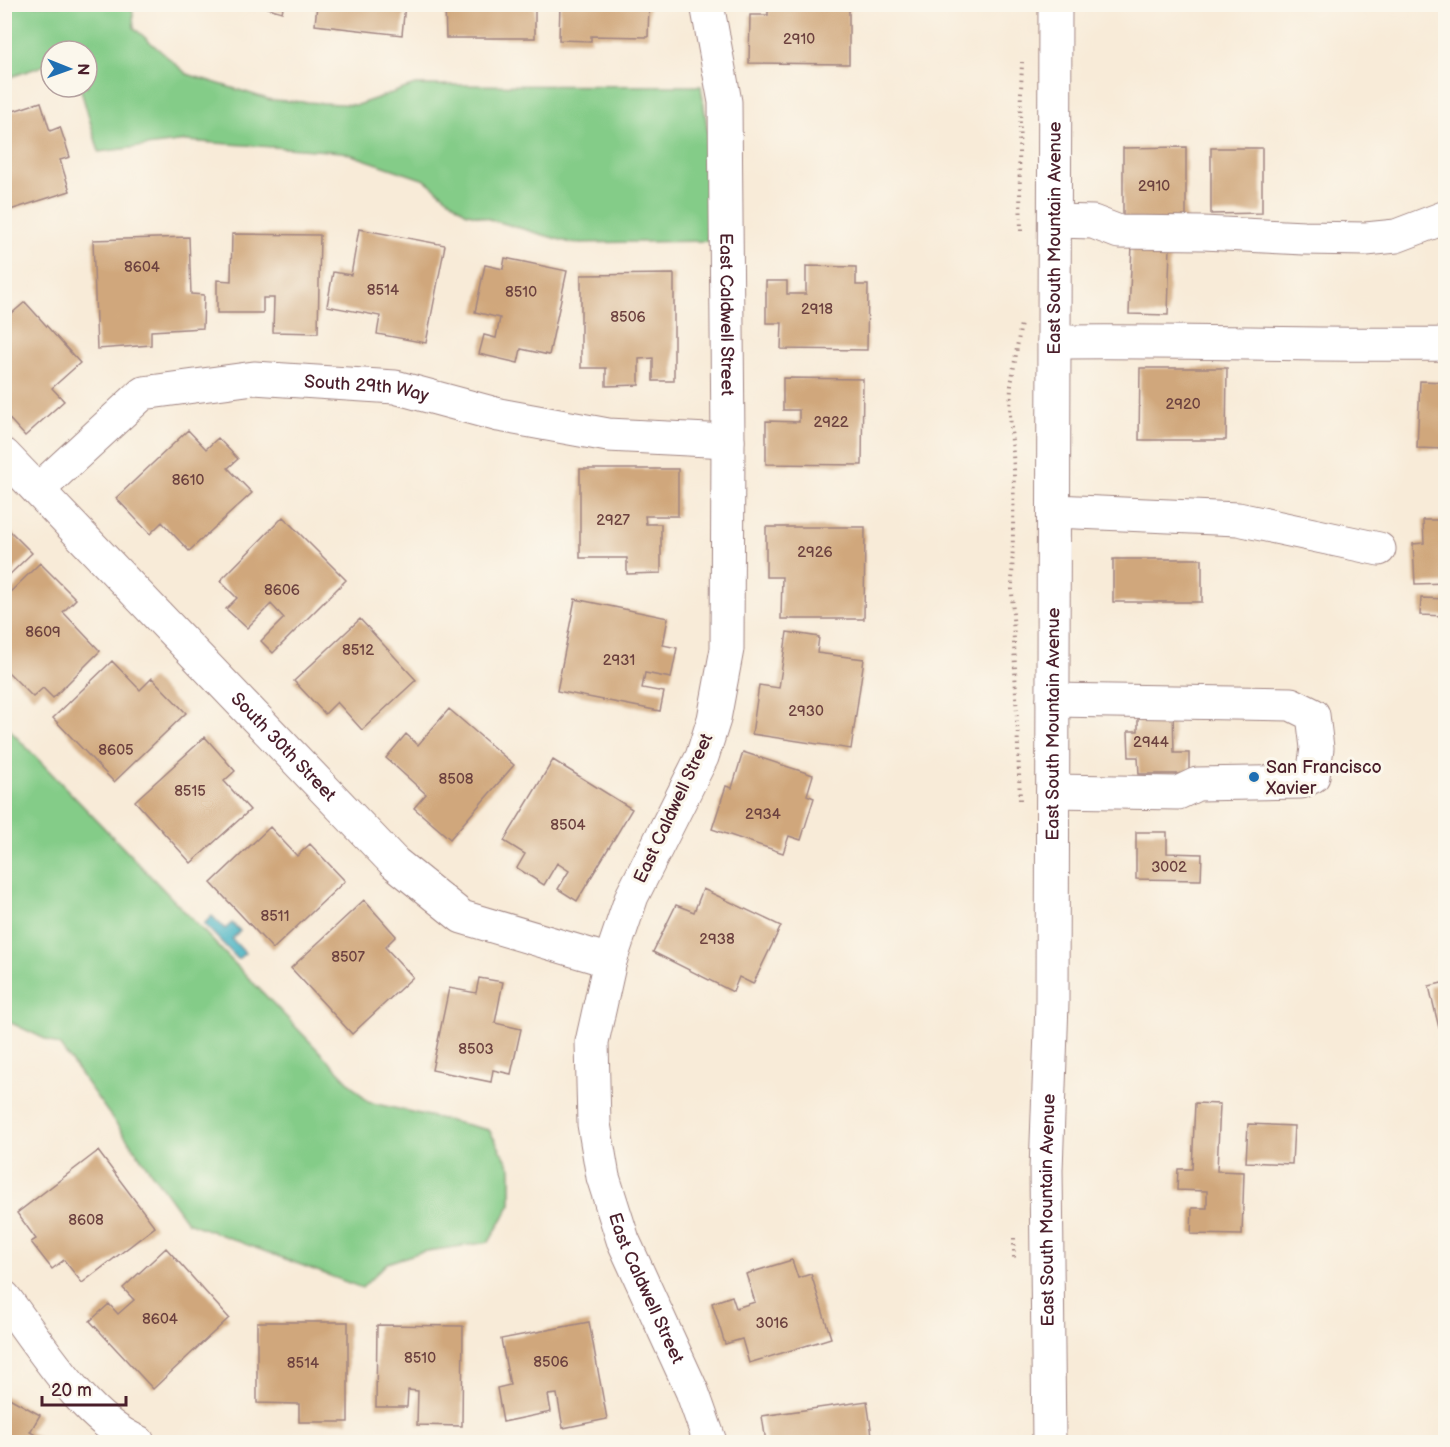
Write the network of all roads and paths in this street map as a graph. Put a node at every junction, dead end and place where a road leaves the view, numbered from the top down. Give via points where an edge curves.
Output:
1 (707, 4) edge
2 (1055, 4) edge
3 (1022, 60) dead end
4 (1446, 217) edge
5 (1054, 221) junction
6 (1022, 241) dead end
7 (1022, 322) dead end
8 (1054, 342) junction
9 (1446, 344) edge
10 (728, 441) junction
11 (4, 455) edge
12 (38, 490) junction
13 (1054, 511) junction
14 (1379, 549) dead end
15 (1053, 700) junction
16 (1053, 791) junction
17 (1020, 806) dead end
18 (610, 961) junction
19 (1014, 1231) dead end
20 (1015, 1262) dead end
21 (4, 1297) edge
22 (138, 1443) edge
23 (710, 1443) edge
24 (1049, 1443) edge

1 - 10 street, East Caldwell Street via 725,102
2 - 5 street, East South Mountain Avenue
3 - 6 path
4 - 5 street via 1396,236 1366,238 1119,232 1093,222
5 - 8 street, East South Mountain Avenue
7 - 17 path via 1010,414
8 - 9 street
8 - 13 street, East South Mountain Avenue
10 - 12 street, South 29th Way via 608,435 499,415 395,387 254,378 142,393
10 - 18 street, East Caldwell Street via 727,649 714,719 702,757 632,896
11 - 12 street, South 30th Street
12 - 18 street, South 30th Street via 395,863 462,916
13 - 14 street via 1238,519
13 - 15 street, East South Mountain Avenue
15 - 16 street, East South Mountain Avenue
15 - 16 street via 1291,704 1312,715 1317,748 1313,776 1301,782 1197,784 1178,793
16 - 24 street, East South Mountain Avenue via 1046,1170
18 - 23 street, East Caldwell Street via 592,1042 594,1124 603,1177 623,1240 692,1391
19 - 20 path
21 - 22 street via 80,1397 124,1436

